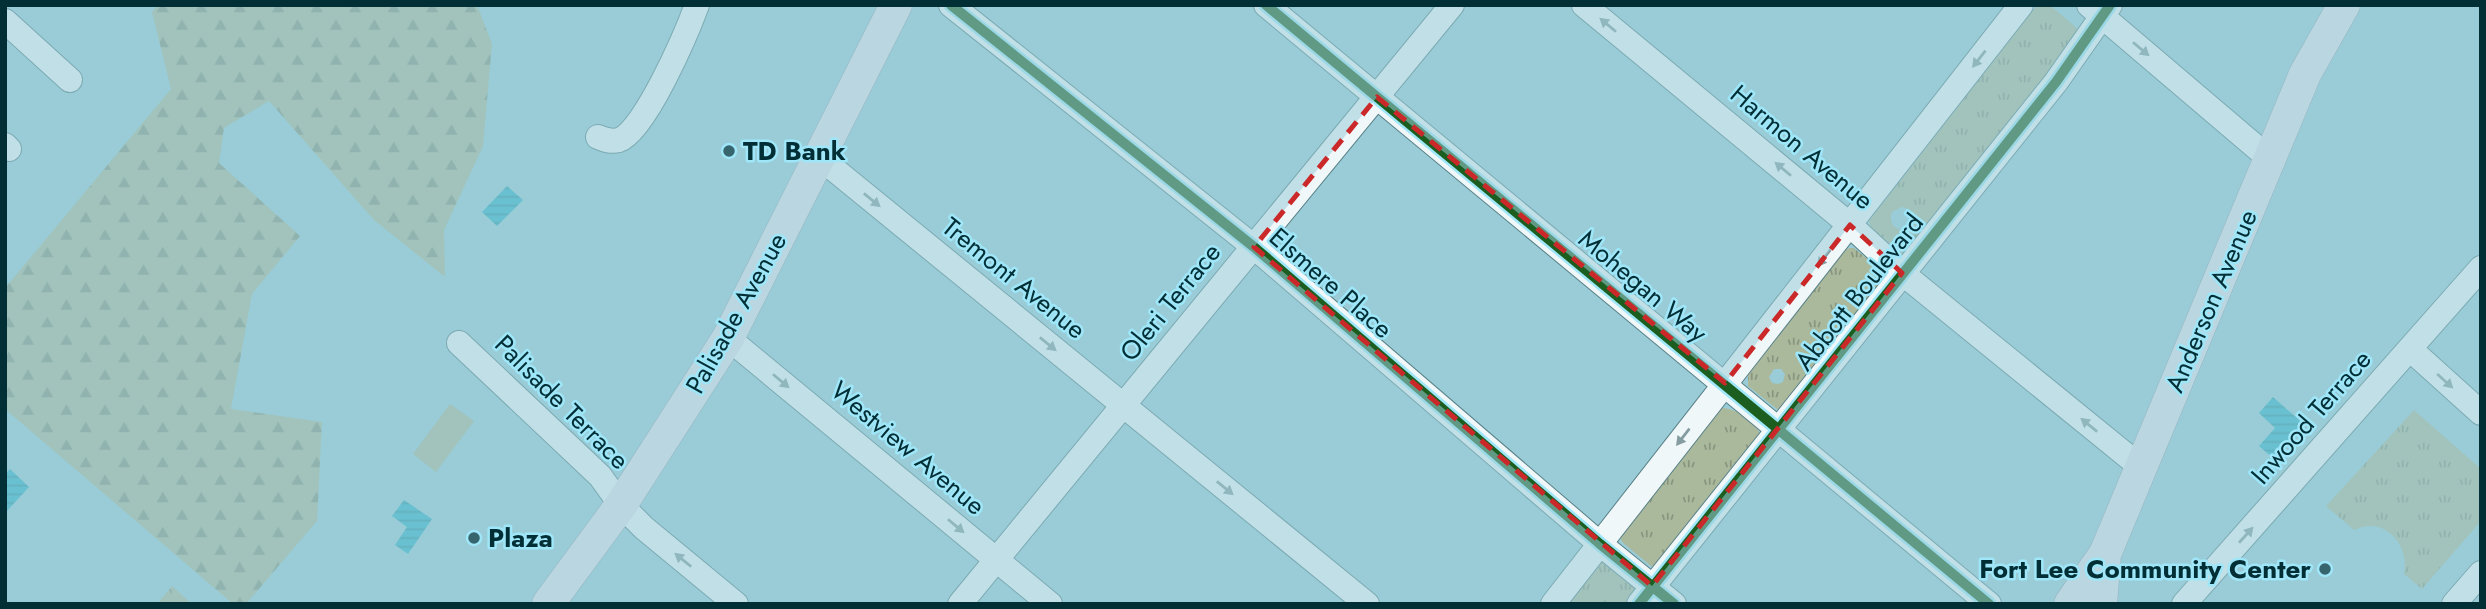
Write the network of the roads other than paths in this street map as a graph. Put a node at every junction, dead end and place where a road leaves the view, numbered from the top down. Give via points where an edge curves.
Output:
1 (697, 5) edge
2 (896, 5) edge
3 (951, 5) edge
4 (1266, 5) edge
5 (1452, 5) edge
6 (1584, 5) edge
7 (2021, 5) edge
8 (2344, 5) edge
9 (2101, 9) edge
10 (5, 21) edge
11 (70, 80) dead end
12 (1377, 97) junction
13 (598, 137) dead end
14 (819, 157) junction
15 (2270, 159) junction
16 (1850, 225) junction
17 (1254, 247) junction
18 (2481, 268) edge
19 (1902, 273) junction
20 (728, 338) junction
21 (459, 344) dead end
22 (2410, 349) junction
23 (1724, 383) junction
24 (1124, 405) junction
25 (2481, 413) edge
26 (1779, 429) junction
27 (2142, 468) junction
28 (621, 505) junction
29 (1600, 544) junction
30 (2105, 554) junction
31 (997, 560) junction
32 (2481, 573) edge
33 (1646, 595) edge
34 (548, 604) edge
35 (736, 604) edge
36 (960, 604) edge
37 (1050, 604) edge
38 (1367, 604) edge
39 (1553, 604) edge
40 (1674, 604) edge
41 (1989, 604) edge
42 (2070, 604) edge
43 (2101, 604) edge
44 (2184, 604) edge
45 (2454, 604) edge

1 - 13 street via 667,73 638,121 619,140
2 - 14 main road, Palisade Avenue
3 - 17 street, Elsmere Place
4 - 12 street, Mohegan Way
5 - 12 street, Oleri Terrace
16 -> 6 street, Harmon Avenue
7 -> 16 street, Abbott Boulevard
8 - 15 main road, Anderson Avenue via 2305,74
9 -> 15 street
9 - 19 street, Abbott Boulevard via 2056,82
10 - 11 street
12 - 17 street, Oleri Terrace
12 - 23 street, Mohegan Way
14 - 20 main road, Palisade Avenue
14 -> 24 street, Tremont Avenue
15 - 27 main road, Anderson Avenue
16 - 19 street, Harmon Avenue
16 -> 23 street, Abbott Boulevard
17 - 24 street, Oleri Terrace
17 - 29 street, Elsmere Place
18 - 22 street, Inwood Terrace
19 - 26 street, Abbott Boulevard
27 -> 19 street, Harmon Avenue
20 - 28 main road, Palisade Avenue
20 -> 31 street, Westview Avenue
21 - 28 street, Palisade Terrace via 600,476
22 -> 25 street
44 -> 22 street, Inwood Terrace
23 - 26 street, Mohegan Way
23 -> 29 street, Abbott Boulevard
24 - 31 street, Oleri Terrace
24 -> 38 street, Tremont Avenue
26 - 33 street, Abbott Boulevard
26 - 41 street, Mohegan Way
27 - 30 main road, Anderson Avenue
28 - 34 main road, Palisade Avenue
35 -> 28 street, Palisade Terrace
29 - 33 street, Elsmere Place
29 - 39 street, Abbott Boulevard
30 - 42 main road
30 - 43 main road, Anderson Avenue
31 - 36 street, Oleri Terrace
31 - 37 street, Westview Avenue
32 - 45 street
33 - 40 street, Elsmere Place

